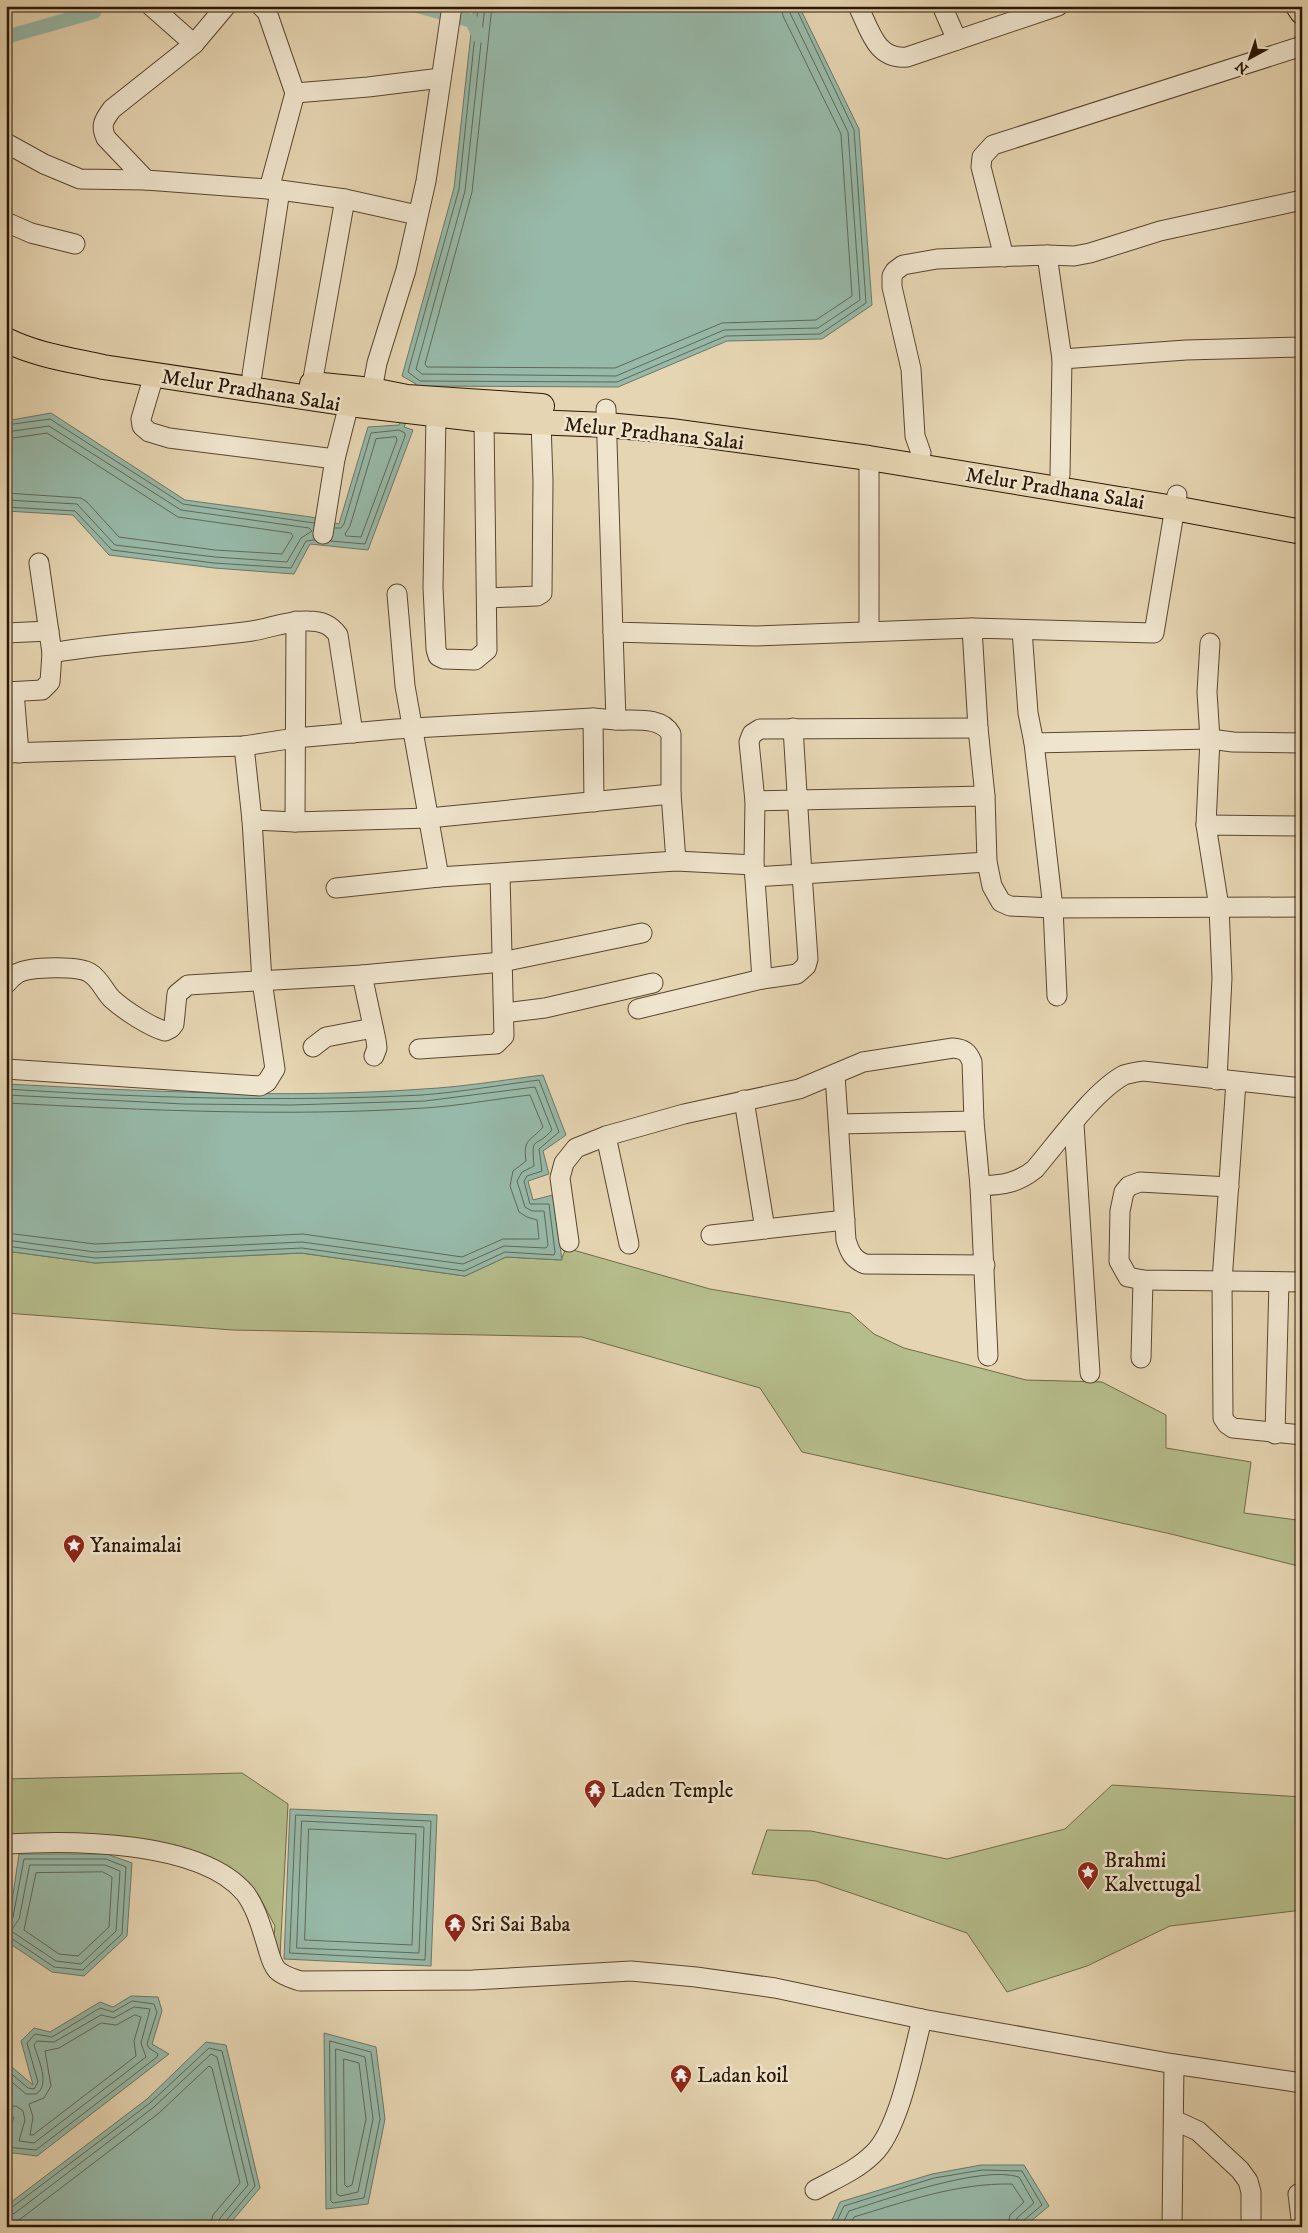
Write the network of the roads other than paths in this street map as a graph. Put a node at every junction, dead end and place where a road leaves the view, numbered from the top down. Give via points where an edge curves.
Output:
1 (150, 6) edge
2 (226, 6) edge
3 (261, 6) edge
4 (452, 6) edge
5 (858, 6) edge
6 (942, 6) edge
7 (1058, 6) edge
8 (1298, 6) edge
9 (1302, 12) edge
10 (958, 40) junction
11 (194, 44) junction
12 (1302, 46) edge
13 (441, 78) junction
14 (295, 92) junction
15 (6, 143) edge
16 (146, 180) junction
17 (274, 190) junction
18 (345, 199) junction
19 (1302, 200) edge
20 (417, 216) junction
21 (6, 222) edge
22 (75, 244) dead end
23 (1047, 255) junction
24 (1004, 256) junction
25 (6, 326) edge
26 (6, 340) edge
27 (1302, 347) edge
28 (1062, 359) junction
29 (154, 375) junction
30 (252, 375) junction
31 (312, 384) junction
32 (372, 390) junction
33 (349, 404) junction
34 (410, 404) junction
35 (436, 414) junction
36 (607, 417) junction
37 (484, 420) junction
38 (542, 422) junction
39 (921, 453) junction
40 (869, 458) junction
41 (335, 459) junction
42 (1060, 475) junction
43 (1176, 501) junction
44 (1302, 516) edge
45 (1302, 532) edge
46 (323, 534) dead end
47 (39, 563) dead end
48 (397, 594) dead end
49 (487, 598) junction
50 (296, 621) junction
51 (972, 628) junction
52 (1022, 630) junction
53 (49, 632) junction
54 (613, 632) junction
55 (869, 632) junction
56 (6, 633) edge
57 (1210, 643) dead end
58 (52, 653) junction
59 (10, 692) edge
60 (593, 718) junction
61 (616, 720) junction
62 (413, 728) junction
63 (793, 728) junction
64 (978, 728) junction
65 (353, 733) junction
66 (295, 738) junction
67 (1210, 739) junction
68 (1034, 743) junction
69 (1302, 743) edge
70 (244, 746) junction
71 (13, 753) edge
72 (671, 794) junction
73 (985, 796) junction
74 (797, 799) junction
75 (755, 801) junction
76 (594, 802) junction
77 (429, 818) junction
78 (252, 820) junction
79 (295, 822) junction
80 (1206, 825) junction
81 (1302, 826) edge
82 (676, 861) junction
83 (987, 862) junction
84 (754, 871) junction
85 (500, 874) junction
86 (802, 874) junction
87 (439, 877) junction
88 (336, 888) dead end
89 (1218, 907) junction
90 (1302, 907) edge
91 (1053, 908) junction
92 (642, 933) dead end
93 (502, 962) junction
94 (362, 975) junction
95 (762, 979) junction
96 (262, 981) junction
97 (653, 983) dead end
98 (6, 984) edge
99 (1057, 996) dead end
100 (638, 1009) dead end
101 (504, 1014) junction
102 (373, 1028) junction
103 (313, 1047) dead end
104 (419, 1049) dead end
105 (374, 1056) dead end
106 (6, 1069) edge
107 (835, 1075) junction
108 (1217, 1080) junction
109 (1236, 1082) junction
110 (1302, 1088) edge
111 (744, 1100) junction
112 (974, 1121) junction
113 (840, 1124) junction
114 (1074, 1124) junction
115 (606, 1136) junction
116 (980, 1186) junction
117 (1228, 1187) junction
118 (845, 1220) junction
119 (764, 1229) junction
120 (711, 1235) dead end
121 (569, 1242) dead end
122 (628, 1244) dead end
123 (985, 1266) junction
124 (1143, 1280) junction
125 (1222, 1281) junction
126 (1279, 1282) junction
127 (1302, 1282) edge
128 (988, 1356) dead end
129 (1142, 1358) dead end
130 (1090, 1373) dead end
131 (1275, 1434) junction
132 (1302, 1435) edge
133 (6, 1844) edge
134 (922, 2019) junction
135 (1174, 2064) junction
136 (1302, 2082) edge
137 (1174, 2120) junction
138 (815, 2190) dead end
139 (1298, 2194) dead end
140 (1172, 2227) edge
141 (1251, 2227) edge
142 (1302, 2227) edge

1 - 11 street
2 - 11 street
3 - 14 street via 267,12
4 - 13 street
5 - 10 street via 880,48 896,58
6 - 10 street
7 - 10 street
8 - 9 main road
11 - 16 street via 112,109 102,122 106,138
12 - 24 street via 993,145 982,157 981,167
13 - 14 street via 311,93
13 - 20 street via 426,181
14 - 17 street
15 - 16 street via 80,179
16 - 17 street
17 - 18 street
17 - 30 street
18 - 20 street
18 - 31 street
19 - 23 street via 1160,231 1090,253
20 - 32 street via 406,270 377,363
21 - 22 street via 31,233
23 - 24 street
23 - 28 street
24 - 39 street via 937,259 904,265 892,276 911,370 915,436
25 - 30 main road, Melur Pradhana Salai via 71,345
26 - 29 main road, Melur Pradhana Salai via 65,359
27 - 28 street via 1186,350
28 - 42 street
29 - 33 main road, Melur Pradhana Salai
29 - 41 street via 140,419 149,432 194,442
30 - 31 main road, Melur Pradhana Salai
31 - 32 main road, Melur Pradhana Salai
32 - 34 main road, Melur Pradhana Salai
33 - 34 main road, Melur Pradhana Salai
33 - 41 street
34 - 35 main road, Melur Pradhana Salai
34 - 36 main road, Melur Pradhana Salai
35 - 37 main road, Melur Pradhana Salai
35 - 49 street via 433,588 438,656 475,660 487,650
36 - 38 main road, Melur Pradhana Salai
36 - 39 main road, Melur Pradhana Salai via 750,426
36 - 40 main road, Melur Pradhana Salai via 671,431
36 - 54 street
37 - 38 main road, Melur Pradhana Salai
37 - 49 street
38 - 49 street via 542,593 537,596
39 - 42 main road, Melur Pradhana Salai
40 - 43 main road, Melur Pradhana Salai
40 - 55 street
41 - 46 street
42 - 43 main road, Melur Pradhana Salai
43 - 44 main road, Melur Pradhana Salai
43 - 45 main road, Melur Pradhana Salai
43 - 52 street via 1154,633
47 - 53 street
48 - 62 street via 405,686
50 - 58 street via 254,631 93,646
50 - 65 street via 328,624 338,635
50 - 66 street
51 - 52 street
51 - 55 street
51 - 64 street
52 - 68 street via 1028,713
53 - 56 street
53 - 58 street
54 - 55 street via 756,636
54 - 61 street
57 - 67 street
58 - 59 street via 47,687
59 - 71 street
60 - 61 street
60 - 62 street
60 - 76 street
61 - 72 street via 652,722 667,727 671,734
62 - 65 street
62 - 77 street
63 - 64 street
63 - 74 street
63 - 75 street via 760,729 752,734
64 - 73 street
65 - 66 street
66 - 70 street
66 - 79 street
67 - 68 street
67 - 69 street
67 - 80 street
68 - 91 street
70 - 71 street
70 - 78 street
72 - 76 street
72 - 82 street
73 - 74 street
73 - 83 street
74 - 75 street
74 - 86 street
75 - 84 street
76 - 77 street
77 - 79 street
77 - 87 street
78 - 79 street
78 - 96 street
80 - 81 street
80 - 89 street
82 - 84 street
82 - 85 street
83 - 86 street
83 - 91 street via 992,886 1001,902 1010,906
84 - 86 street
84 - 95 street
85 - 87 street
85 - 93 street
86 - 95 street via 806,966 797,974
87 - 88 street
89 - 90 street
89 - 91 street
89 - 108 street via 1222,978
91 - 99 street
92 - 93 street
93 - 94 street
93 - 101 street
94 - 96 street
94 - 102 street
95 - 100 street
96 - 98 street via 188,985 177,994 174,1024 165,1031 121,1006 88,971 33,969 19,973
96 - 106 street via 275,1069 267,1082 260,1086
97 - 101 street
101 - 104 street via 504,1036 496,1044
102 - 103 street via 326,1037
102 - 105 street via 377,1048
107 - 111 street via 800,1089
107 - 112 street via 862,1062 880,1058 962,1049 972,1062
107 - 113 street
108 - 109 street
108 - 114 street via 1143,1071 1126,1074 1096,1097
109 - 110 street
109 - 117 street
111 - 115 street
111 - 119 street
112 - 113 street
112 - 116 street
113 - 118 street
114 - 116 street via 1035,1169 1023,1178 1003,1185
114 - 130 street
115 - 121 street via 576,1148 564,1163 560,1178
115 - 122 street
116 - 123 street
117 - 124 street via 1140,1182 1129,1186 1124,1192 1120,1211 1119,1261 1128,1277
117 - 125 street
118 - 119 street
118 - 123 street via 850,1253 865,1264
119 - 120 street
123 - 128 street
124 - 125 street
124 - 129 street
125 - 126 street
125 - 131 street via 1223,1418 1233,1428
126 - 127 street
126 - 131 street
131 - 132 street
133 - 134 street via 94,1842 188,1859 215,1869 246,1894 258,1916 278,1971 300,1981 473,1980 631,1971 696,1976 775,1988
134 - 135 street
134 - 138 street via 905,2090 884,2141 874,2154 854,2169
135 - 136 street
135 - 137 street
137 - 140 street
137 - 141 street via 1198,2131 1248,2181
139 - 142 street

